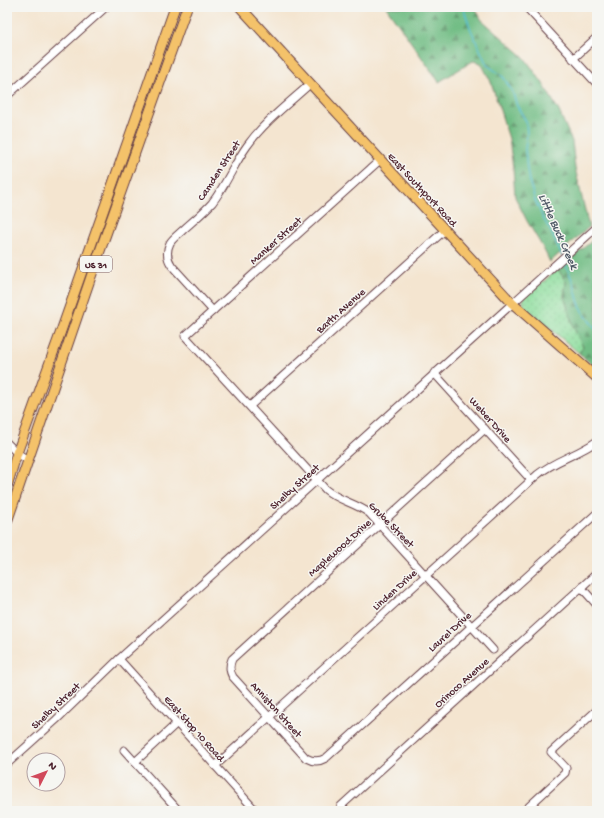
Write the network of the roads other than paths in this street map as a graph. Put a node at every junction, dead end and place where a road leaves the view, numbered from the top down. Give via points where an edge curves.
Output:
1 (106, 7) edge
2 (175, 7) edge
3 (187, 7) edge
4 (240, 7) edge
5 (526, 7) edge
6 (597, 37) edge
7 (573, 58) junction
8 (310, 84) junction
9 (597, 84) edge
10 (7, 96) edge
11 (380, 160) junction
12 (597, 227) edge
13 (445, 230) junction
14 (512, 303) junction
15 (213, 311) junction
16 (185, 336) joint
17 (434, 373) junction
18 (597, 378) edge
19 (250, 406) junction
20 (485, 429) junction
21 (7, 442) edge
22 (597, 442) edge
23 (17, 453) junction
24 (28, 460) junction
25 (317, 479) junction
26 (531, 480) junction
27 (7, 486) edge
28 (597, 513) edge
29 (7, 522) edge
30 (380, 525) junction
31 (597, 573) edge
32 (426, 576) junction
33 (582, 587) junction
34 (597, 605) edge
35 (471, 626) junction
36 (493, 650) dead end
37 (119, 659) junction
38 (230, 666) joint
39 (597, 710) edge
40 (269, 717) junction
41 (177, 724) junction
42 (124, 750) dead end
43 (314, 761) joint
44 (135, 762) junction
45 (7, 764) edge
46 (215, 766) junction
47 (343, 809) edge
48 (179, 811) edge
49 (256, 811) edge
50 (524, 811) edge

1 - 10 street
2 - 23 main road, US 31
3 - 24 main road, US 31
4 - 8 main road, East Southport Road
5 - 7 street
6 - 7 street
7 - 9 street
8 - 11 main road, East Southport Road
8 - 15 street, Camden Street via 254,137 217,196 169,246 168,254 172,266
11 - 13 main road, East Southport Road
11 - 15 street, Manker Street
12 - 14 street, Shelby Street
13 - 14 main road, East Southport Road
13 - 19 street, Barth Avenue
14 - 17 street, Shelby Street
14 - 18 main road, East Southport Road
15 - 16 street, Manker Street
16 - 19 street, Grube Street
17 - 20 street, Weber Drive
17 - 25 street, Shelby Street
19 - 25 street, Grube Street
20 - 26 street, Weber Drive
20 - 30 street, Maplewood Drive
21 - 23 street
22 - 26 street, Linden Drive via 553,464
23 - 24 street
23 - 27 main road, US 31
24 - 29 main road, US 31
25 - 30 street, Grube Street via 331,494 363,509
25 - 37 street, Shelby Street
26 - 32 street, Linden Drive
28 - 35 street, Laurel Drive
30 - 32 street, Grube Street
30 - 38 street, Maplewood Drive via 234,657
31 - 33 street, Orinoco Avenue
32 - 35 street, Grube Street
32 - 40 street, Linden Drive
33 - 34 street
33 - 47 street, Orinoco Avenue
35 - 36 street, Grube Street
35 - 43 street, Laurel Drive via 326,758
37 - 41 street, East Stop 10 Road
37 - 45 street, Shelby Street
38 - 40 street, Anniston Street via 233,677
39 - 50 street via 551,752 566,768 565,773
40 - 43 street, Anniston Street via 306,758
40 - 46 street, Linden Drive
41 - 44 street
41 - 46 street, East Stop 10 Road
42 - 44 street
44 - 48 street
46 - 49 street, East Stop 10 Road

